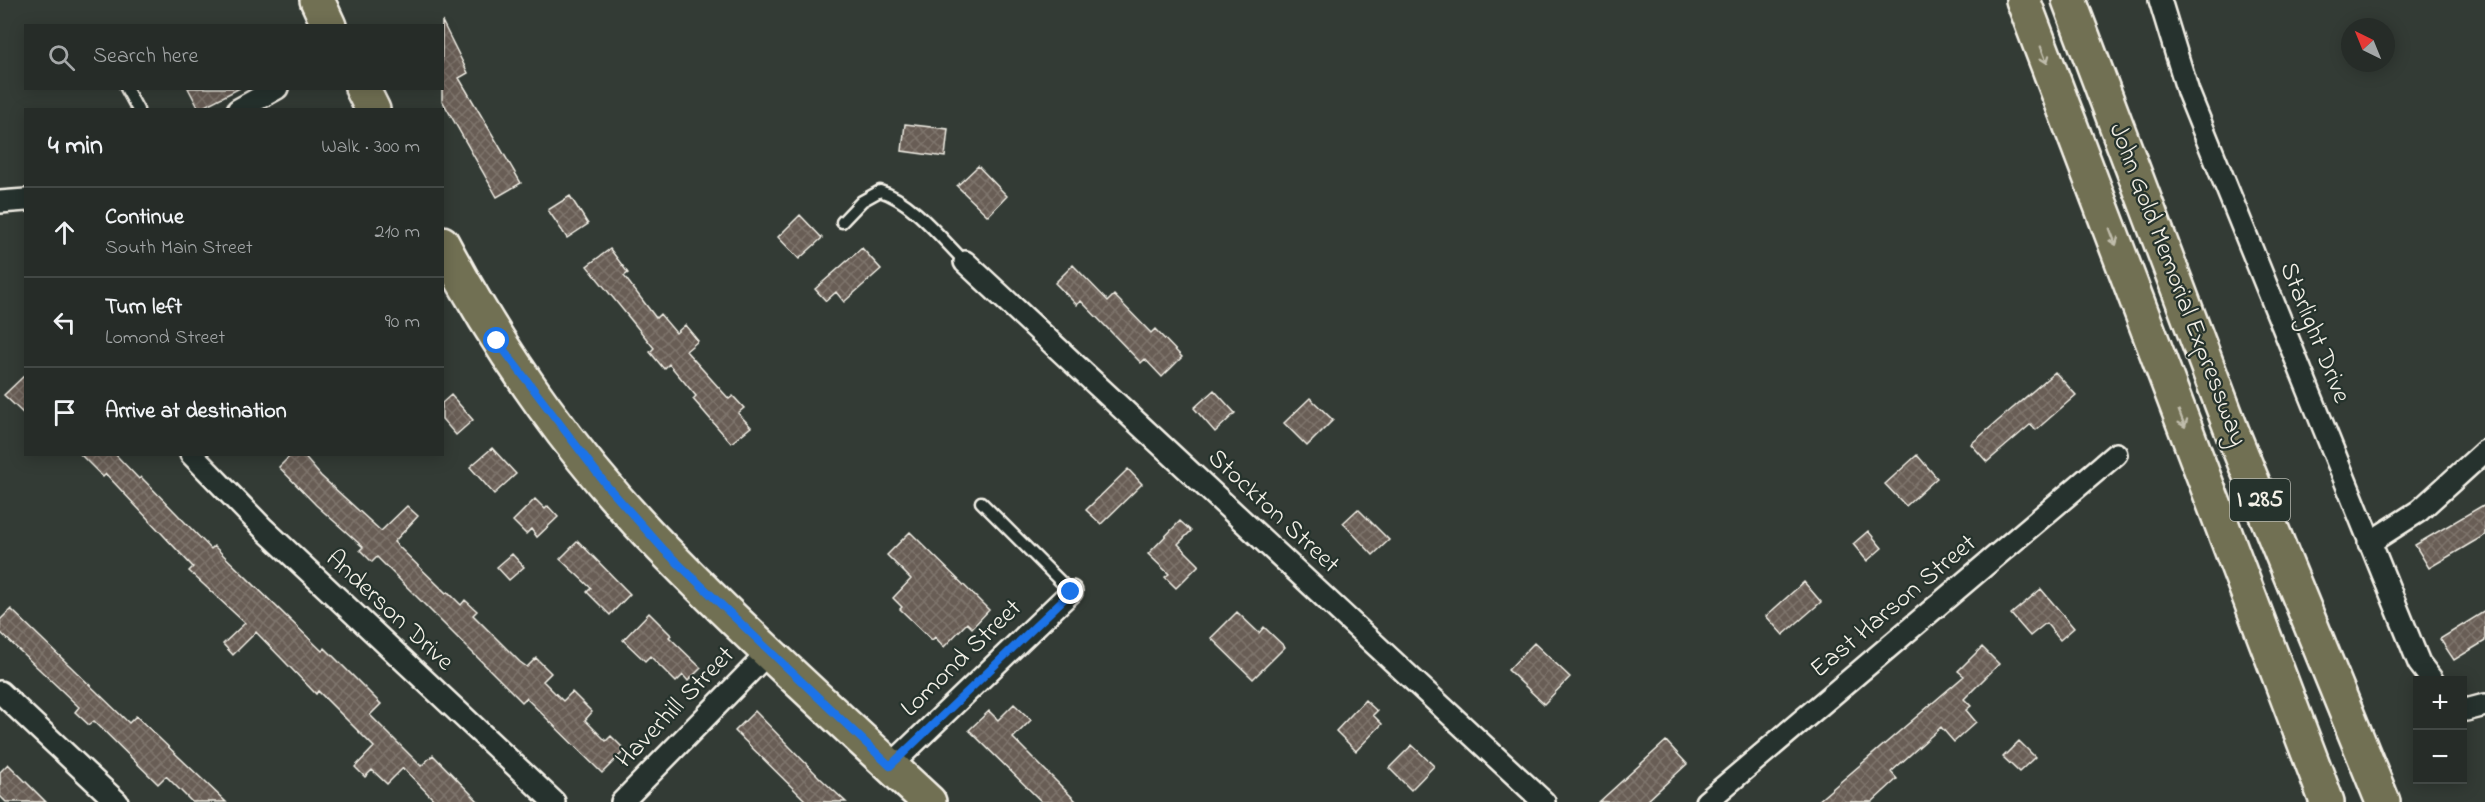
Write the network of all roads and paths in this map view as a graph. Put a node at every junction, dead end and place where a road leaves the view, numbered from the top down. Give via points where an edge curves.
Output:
1 (317, 0) edge
2 (2023, 0) edge
3 (2069, 0) edge
4 (2160, 0) edge
5 (329, 24) edge
6 (127, 90) edge
7 (273, 90) edge
8 (363, 90) edge
9 (137, 108) edge
10 (242, 108) edge
11 (372, 108) edge
12 (24, 201) edge
13 (0, 202) edge
14 (842, 222) dead end
15 (444, 247) edge
16 (966, 262) joint
17 (2233, 434) junction
18 (2485, 451) edge
19 (2116, 454) dead end
20 (193, 456) edge
21 (981, 502) dead end
22 (2220, 518) junction
23 (2369, 543) junction
24 (1071, 592) joint
25 (769, 652) junction
26 (2428, 676) edge
27 (0, 692) edge
28 (890, 766) junction
29 (117, 802) edge
30 (554, 802) edge
31 (622, 802) edge
32 (929, 802) edge
33 (1544, 802) edge
34 (1706, 802) edge
35 (2303, 802) edge
36 (2327, 802) edge
37 (2383, 802) edge
38 (2394, 802) edge

1 - 5 main road
2 -> 22 main road, John Gold Memorial Expressway / I 285
3 - 17 main road, John Gold Memorial Expressway / I 285
4 - 23 street, Starlight Drive via 2187,92
6 - 9 lane
7 - 10 street
8 - 11 main road
12 - 13 street
14 - 16 lane via 862,201 880,191 912,210
15 - 25 main road via 497,341 607,486 664,550
16 - 33 street, Stockton Street
17 - 37 main road, John Gold Memorial Expressway / I 285
17 - 38 main road via 2350,713
18 - 23 street via 2419,511
19 - 34 street, East Harson Street
20 - 30 street, Anderson Drive via 264,529
21 - 24 lane
22 - 35 main road
22 - 36 main road, John Gold Memorial Expressway / I 285
23 - 26 street, Starlight Drive via 2419,663
24 - 28 street, Lomond Street
25 - 28 main road
25 - 31 street, Haverhill Street
27 - 29 street
28 - 32 main road

